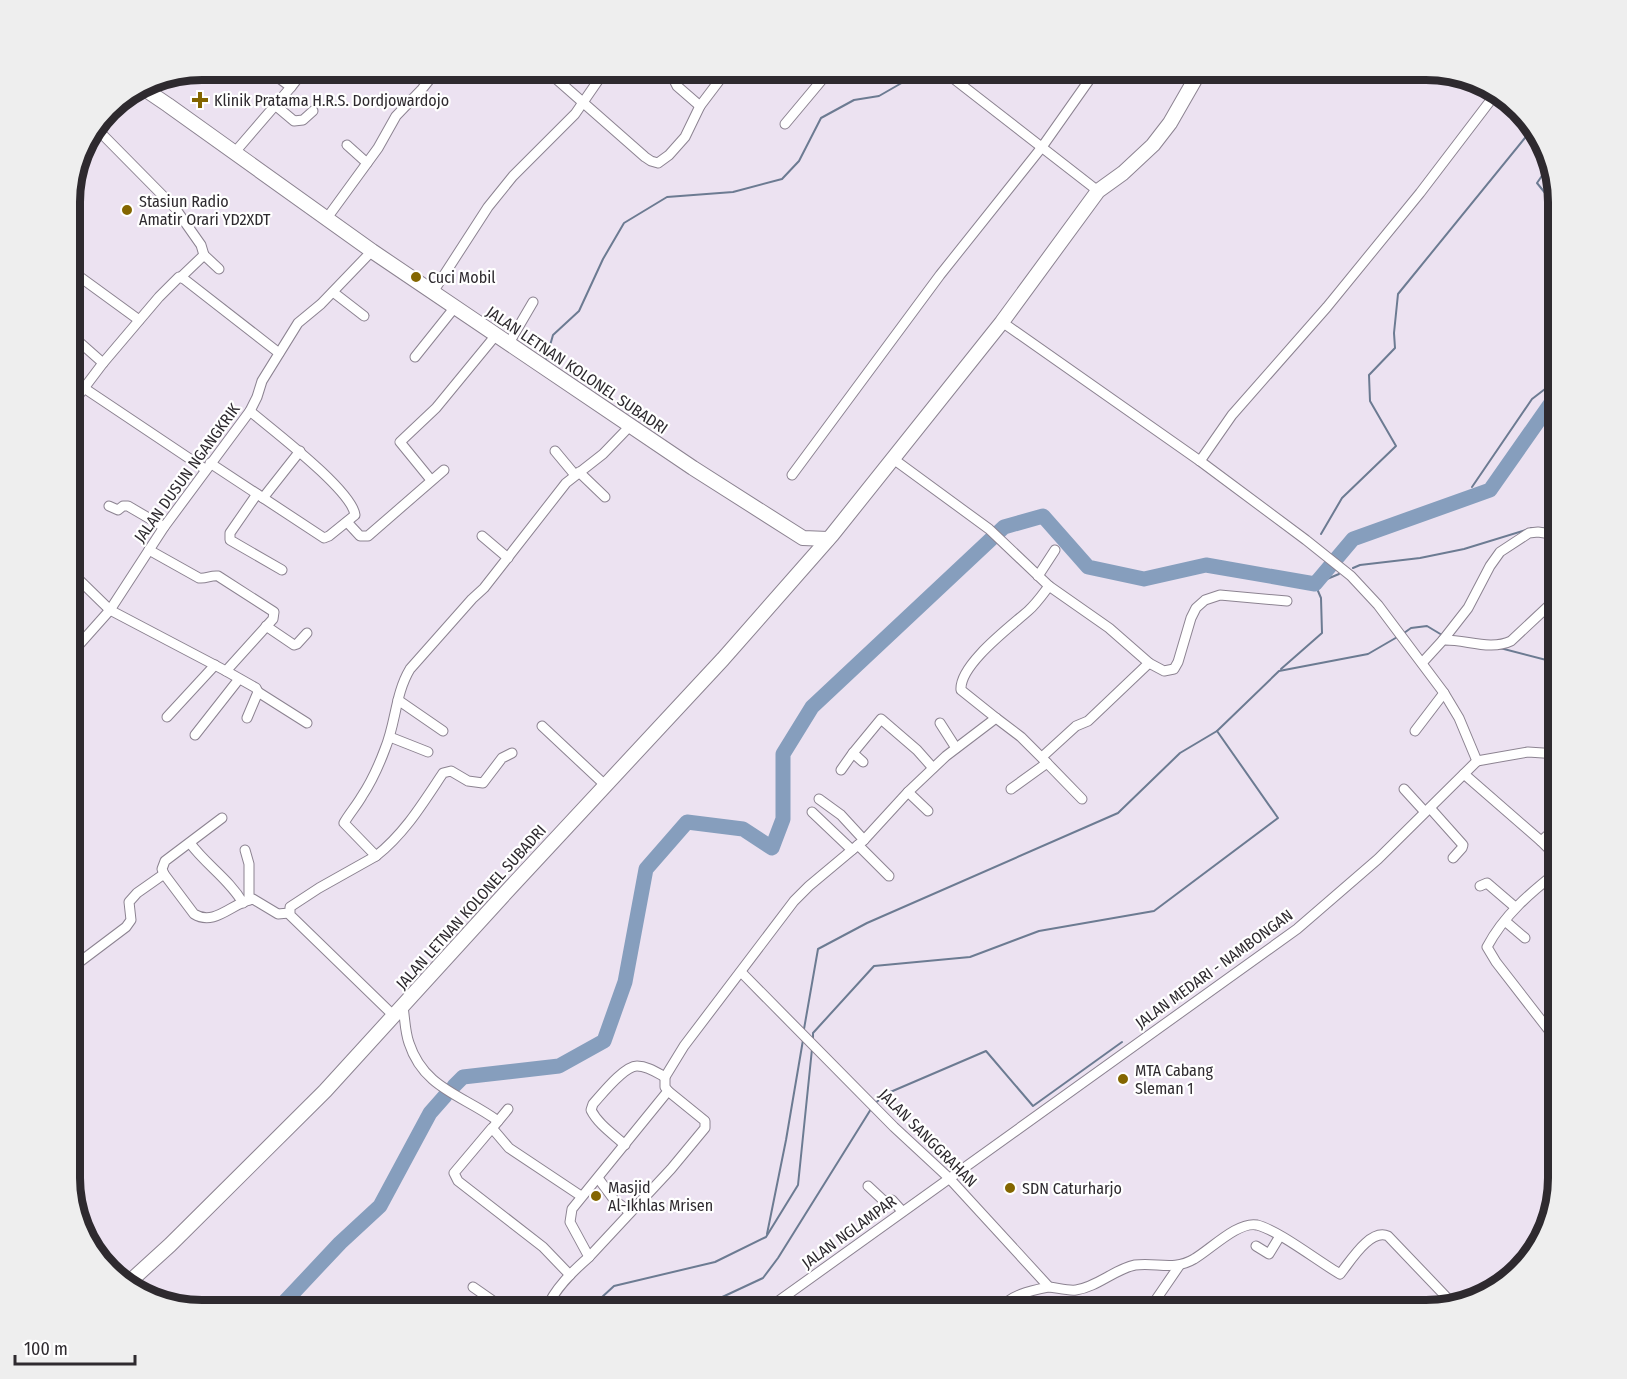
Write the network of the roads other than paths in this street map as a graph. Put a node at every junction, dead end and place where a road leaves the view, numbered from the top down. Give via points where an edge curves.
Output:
1 (279, 79) edge
2 (297, 79) edge
3 (430, 79) edge
4 (556, 79) edge
5 (599, 79) edge
6 (674, 79) edge
7 (720, 79) edge
8 (823, 79) edge
9 (954, 79) edge
10 (1090, 79) edge
11 (1195, 79) edge
12 (291, 87) junction
13 (149, 92) edge
14 (1492, 99) edge
15 (583, 103) junction
16 (275, 105) junction
17 (700, 106) junction
18 (313, 111) dead end
19 (785, 124) dead end
20 (101, 133) edge
21 (347, 145) dead end
22 (1042, 147) junction
23 (235, 152) junction
24 (367, 163) junction
25 (1098, 190) junction
26 (327, 218) junction
27 (372, 251) junction
28 (204, 255) junction
29 (219, 269) dead end
30 (80, 277) edge
31 (181, 277) junction
32 (333, 292) junction
33 (433, 292) junction
34 (533, 302) dead end
35 (455, 307) junction
36 (364, 316) dead end
37 (140, 320) junction
38 (1002, 322) junction
39 (496, 335) junction
40 (80, 343) edge
41 (509, 343) junction
42 (279, 353) junction
43 (415, 357) dead end
44 (103, 363) junction
45 (84, 388) junction
46 (80, 393) edge
47 (250, 411) junction
48 (630, 426) junction
49 (300, 451) junction
50 (555, 451) dead end
51 (892, 458) junction
52 (1200, 461) junction
53 (208, 466) junction
54 (444, 470) dead end
55 (577, 473) junction
56 (792, 475) dead end
57 (431, 480) junction
58 (260, 496) junction
59 (605, 498) dead end
60 (109, 506) dead end
61 (347, 522) junction
62 (164, 527) junction
63 (1548, 533) edge
64 (482, 536) dead end
65 (803, 538) junction
66 (828, 539) junction
67 (149, 550) junction
68 (1055, 550) dead end
69 (816, 553) junction
70 (508, 558) junction
71 (282, 570) dead end
72 (1038, 576) junction
73 (80, 579) edge
74 (1049, 586) junction
75 (1287, 601) dead end
76 (113, 606) junction
77 (1548, 606) edge
78 (266, 626) junction
79 (307, 633) dead end
80 (1443, 640) junction
81 (80, 644) edge
82 (1149, 663) junction
83 (1422, 663) junction
84 (215, 666) junction
85 (226, 671) junction
86 (239, 679) junction
87 (1444, 693) junction
88 (258, 694) junction
89 (398, 700) junction
90 (167, 717) dead end
91 (247, 718) dead end
92 (996, 718) junction
93 (293, 721) dead end
94 (307, 723) dead end
95 (940, 723) dead end
96 (542, 726) dead end
97 (1415, 730) dead end
98 (442, 731) dead end
99 (195, 735) dead end
100 (390, 737) junction
101 (956, 748) junction
102 (428, 753) dead end
103 (512, 753) dead end
104 (854, 753) junction
105 (1548, 753) edge
106 (1044, 760) junction
107 (1477, 761) junction
108 (863, 762) dead end
109 (933, 768) junction
110 (842, 770) dead end
111 (1464, 774) junction
112 (605, 785) junction
113 (1011, 789) dead end
114 (1404, 789) dead end
115 (908, 792) junction
116 (819, 799) dead end
117 (1082, 799) dead end
118 (1428, 810) junction
119 (928, 811) dead end
120 (812, 812) dead end
121 (222, 818) dead end
122 (1548, 835) edge
123 (1541, 841) junction
124 (190, 843) junction
125 (858, 845) junction
126 (1548, 848) edge
127 (245, 850) dead end
128 (376, 856) junction
129 (1454, 858) dead end
130 (164, 874) junction
131 (889, 876) dead end
132 (1548, 879) edge
133 (1479, 886) dead end
134 (246, 901) junction
135 (1515, 907) junction
136 (289, 913) junction
137 (1505, 921) junction
138 (1525, 938) dead end
139 (80, 962) edge
140 (741, 972) junction
141 (398, 1011) junction
142 (1548, 1029) edge
143 (665, 1077) junction
144 (668, 1091) junction
145 (508, 1109) dead end
146 (495, 1125) junction
147 (625, 1145) junction
148 (598, 1178) junction
149 (949, 1178) junction
150 (868, 1186) dead end
151 (581, 1196) junction
152 (902, 1211) junction
153 (630, 1212) junction
154 (1280, 1236) junction
155 (1256, 1246) dead end
156 (1269, 1254) junction
157 (590, 1257) junction
158 (1278, 1261) dead end
159 (1179, 1266) junction
160 (570, 1275) junction
161 (133, 1278) edge
162 (473, 1287) dead end
163 (1049, 1287) junction
164 (1447, 1297) edge
165 (492, 1300) edge
166 (552, 1300) edge
167 (780, 1300) edge
168 (1008, 1300) edge
169 (1156, 1300) edge

1 - 12 street
2 - 12 street
3 - 24 street via 396,116
4 - 15 street
5 - 15 street
6 - 17 street
7 - 17 street
8 - 19 street
9 - 22 street
10 - 22 street
11 - 25 main road, JALAN LETNAN KOLONEL SUBADRI via 1153,145 1124,173
12 - 16 street
13 - 23 main road, JALAN LETNAN KOLONEL SUBADRI
14 - 52 street via 1420,193 1232,415
15 - 17 street via 658,163 685,138
15 - 33 street via 513,176
16 - 18 street via 294,121 303,120
16 - 23 street
20 - 28 street via 175,208
21 - 24 street
22 - 25 street
22 - 56 street via 933,285
23 - 26 main road, JALAN LETNAN KOLONEL SUBADRI
24 - 26 street
25 - 38 main road, JALAN LETNAN KOLONEL SUBADRI
26 - 27 main road, JALAN LETNAN KOLONEL SUBADRI
27 - 32 street, JALAN DUSUN NGANGKRIK
27 - 33 main road, JALAN LETNAN KOLONEL SUBADRI
28 - 29 street
28 - 31 street
30 - 37 street
31 - 37 street
31 - 42 street
32 - 36 street
32 - 42 street, JALAN DUSUN NGANGKRIK via 298,323
33 - 35 main road, JALAN LETNAN KOLONEL SUBADRI
34 - 41 street
35 - 39 main road, JALAN LETNAN KOLONEL SUBADRI
35 - 43 street
37 - 44 street
38 - 51 main road, JALAN LETNAN KOLONEL SUBADRI
38 - 52 street
39 - 41 main road, JALAN LETNAN KOLONEL SUBADRI
39 - 57 street via 436,408 400,442
40 - 44 street
41 - 48 main road, JALAN LETNAN KOLONEL SUBADRI
42 - 47 street, JALAN DUSUN NGANGKRIK
44 - 45 street
45 - 46 street
45 - 53 street
47 - 49 street
47 - 53 street, JALAN DUSUN NGANGKRIK
48 - 55 street via 603,454
48 - 65 main road, JALAN LETNAN KOLONEL SUBADRI
49 - 58 street
49 - 61 street via 348,500 355,515
50 - 55 street
51 - 66 main road, JALAN LETNAN KOLONEL SUBADRI
51 - 72 street via 989,529
52 - 83 street via 1342,568 1378,605
53 - 58 street
53 - 62 street, JALAN DUSUN NGANGKRIK
54 - 57 street
55 - 59 street
55 - 70 street
57 - 61 street via 368,536 360,536
58 - 61 street via 324,538
58 - 71 street via 230,533 230,540
60 - 62 street via 118,510 128,506
62 - 67 street, JALAN DUSUN NGANGKRIK
63 - 80 street via 1529,533 1500,552 1468,608
64 - 70 street
65 - 66 main road
65 - 69 main road
66 - 69 main road, JALAN LETNAN KOLONEL SUBADRI
67 - 76 street, JALAN DUSUN NGANGKRIK
67 - 78 street via 199,578 218,576 266,606 274,612
68 - 72 street
69 - 112 main road, JALAN LETNAN KOLONEL SUBADRI
70 - 89 street via 410,669
72 - 74 street
73 - 76 street
74 - 82 street via 1109,628
74 - 92 street via 970,666 960,683 961,690
75 - 82 street via 1220,595 1205,600 1191,618 1174,669 1164,670
76 - 81 street, JALAN DUSUN NGANGKRIK
76 - 84 street
77 - 80 street via 1504,644
78 - 79 street via 294,645
78 - 85 street
80 - 83 street
82 - 106 street via 1088,721 1076,726
83 - 87 street
84 - 85 street
84 - 90 street
85 - 86 street
86 - 88 street via 256,688
86 - 99 street
87 - 97 street
87 - 107 street
88 - 91 street
88 - 93 street
88 - 94 street
89 - 98 street
89 - 100 street
92 - 101 street
92 - 106 street
95 - 101 street
96 - 112 street
100 - 102 street
100 - 128 street via 370,783 345,823
101 - 109 street
103 - 128 street via 502,758 483,783 468,781 451,771 443,773 409,825
104 - 108 street
104 - 109 street via 881,718
104 - 110 street
105 - 107 street via 1528,752
106 - 113 street
106 - 117 street
107 - 111 street, JALAN MEDARI - NAMBONGAN
109 - 115 street
111 - 118 street, JALAN MEDARI - NAMBONGAN
111 - 123 street
112 - 141 main road, JALAN LETNAN KOLONEL SUBADRI
114 - 118 street
115 - 119 street
115 - 125 street
116 - 125 street via 841,815
118 - 129 street via 1463,845
118 - 149 street, JALAN MEDARI - NAMBONGAN via 1297,929
120 - 125 street
121 - 124 street
122 - 123 street
123 - 126 street
124 - 130 street via 165,861
124 - 134 street
125 - 131 street
125 - 140 street via 794,901
127 - 134 street via 249,864
128 - 136 street via 292,905
130 - 134 street via 199,917 213,918
130 - 139 street via 129,902 131,920 126,927
132 - 135 street
133 - 135 street via 1487,883
134 - 136 street via 254,899 278,914
135 - 137 street
136 - 141 street
137 - 138 street
137 - 142 street via 1488,950
140 - 143 street
140 - 149 street, JALAN SANGGRAHAN
141 - 146 street via 424,1072 432,1081 470,1102
141 - 161 main road, JALAN LETNAN KOLONEL SUBADRI via 325,1091
143 - 144 street
143 - 147 street via 649,1069 630,1067 593,1104 592,1113
144 - 147 street
144 - 153 street via 705,1121 705,1128
145 - 146 street
146 - 151 street via 509,1148
146 - 160 street via 454,1176 543,1247
147 - 148 street
148 - 151 street
148 - 153 street via 615,1201
149 - 152 street, JALAN NGLAMPAR
149 - 163 street, JALAN SANGGRAHAN
150 - 152 street
151 - 157 street via 572,1209 570,1222
152 - 167 street, JALAN NGLAMPAR
153 - 157 street
154 - 156 street
154 - 159 street via 1249,1224
154 - 164 street via 1340,1274 1373,1236 1383,1234
155 - 156 street
156 - 158 street
157 - 160 street
159 - 163 street via 1137,1265 1077,1290
159 - 169 street
160 - 166 street
162 - 165 street
163 - 168 street

